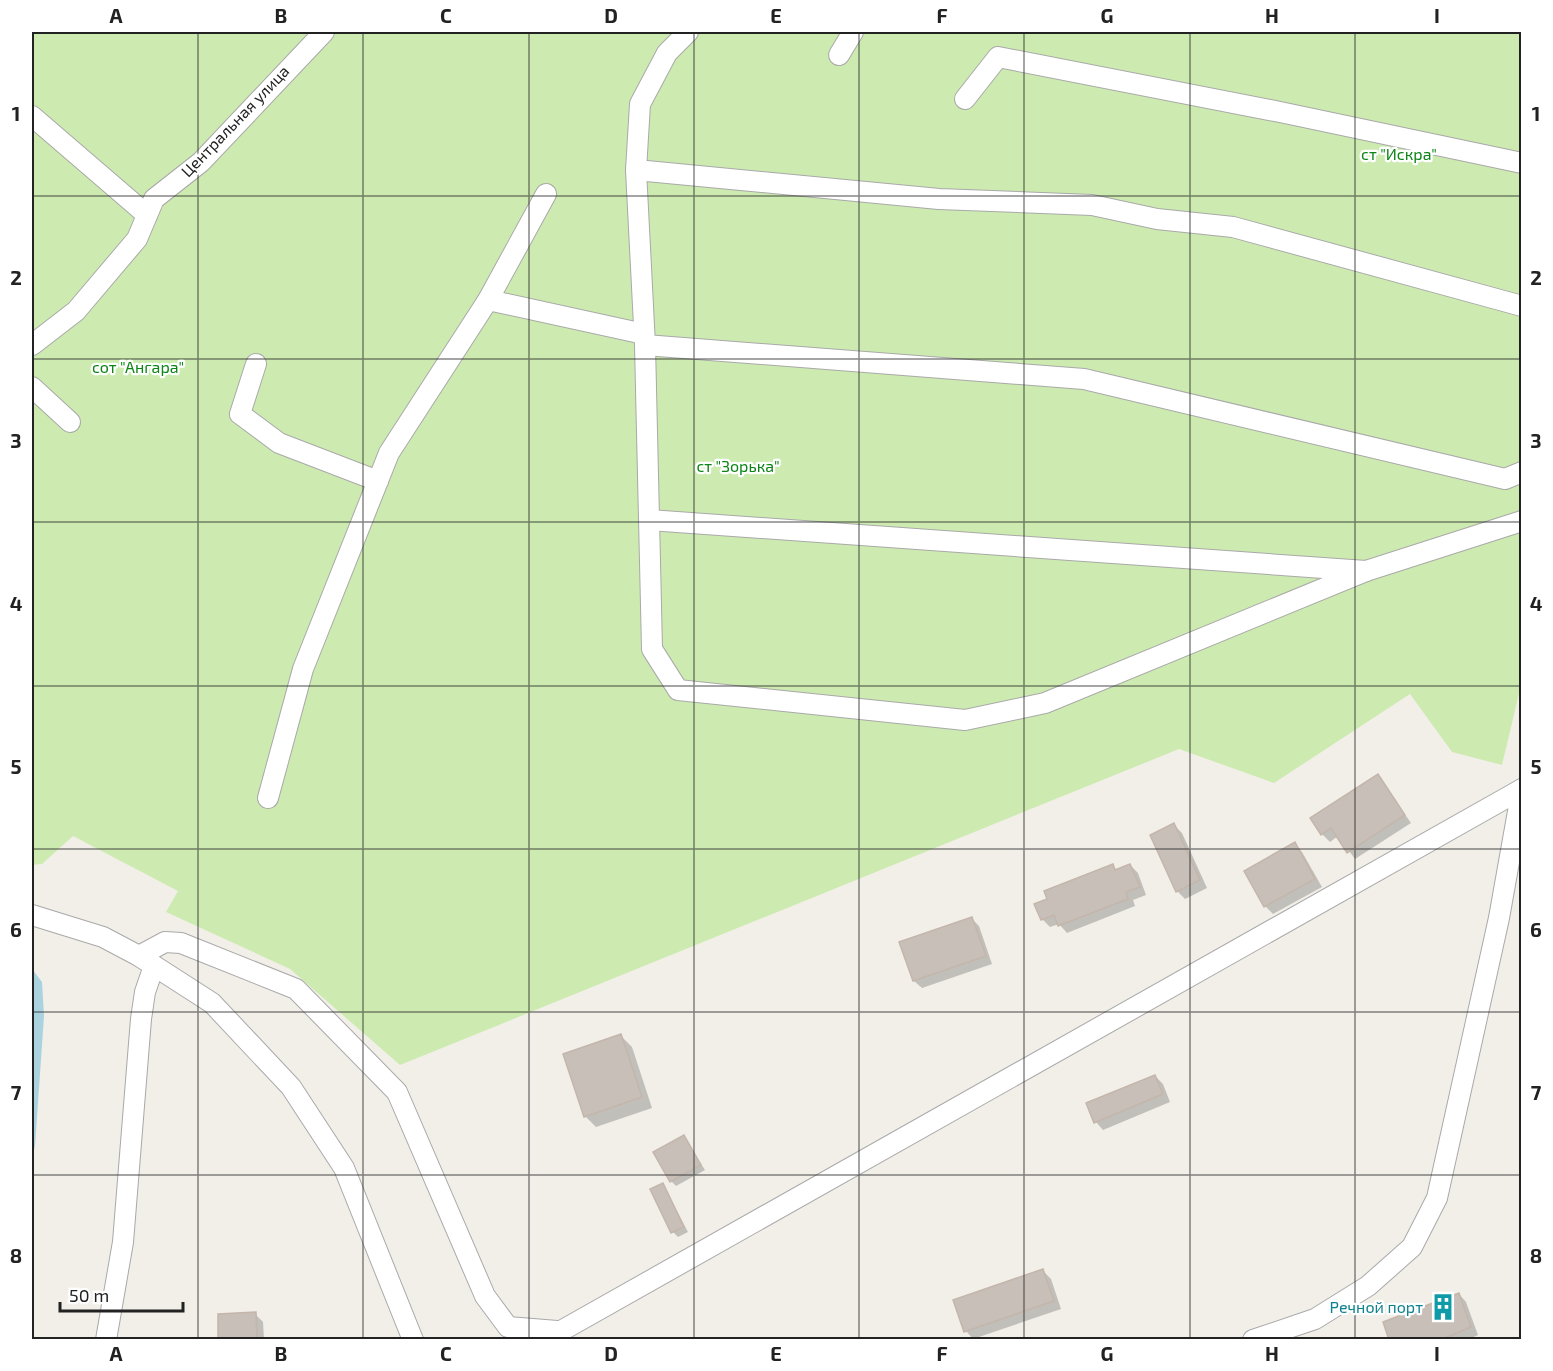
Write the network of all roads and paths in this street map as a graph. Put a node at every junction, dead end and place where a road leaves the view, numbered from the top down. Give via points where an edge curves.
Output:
1 (324, 32) edge
2 (688, 32) edge
3 (853, 32) edge
4 (839, 55) dead end
5 (965, 99) dead end
6 (32, 116) edge
7 (1521, 163) edge
8 (636, 170) junction
9 (546, 194) dead end
10 (147, 215) junction
11 (488, 300) junction
12 (1521, 306) edge
13 (645, 340) junction
14 (32, 345) edge
15 (256, 364) dead end
16 (32, 387) edge
17 (70, 422) dead end
18 (1521, 472) edge
19 (378, 481) junction
20 (649, 520) junction
21 (1521, 520) edge
22 (1366, 571) junction
23 (1521, 789) edge
24 (268, 798) dead end
25 (32, 915) edge
26 (147, 961) junction
27 (551, 1335) edge
28 (106, 1340) edge
29 (412, 1340) edge
30 (1253, 1340) edge

1 - 10 street, Центральная улица via 201,162 154,199
2 - 8 street via 667,53 640,104
3 - 4 street
5 - 7 street via 998,57
6 - 10 street
8 - 12 street via 939,199 1092,205 1156,219 1233,227
8 - 13 street
9 - 11 street
10 - 14 street, Центральная улица via 137,239 76,311
11 - 13 street
11 - 19 street via 389,453
13 - 18 street via 1084,379 1505,479
13 - 20 street
15 - 19 street via 240,414 279,443
16 - 17 street
19 - 24 street via 303,669
20 - 22 street
20 - 22 street via 652,649 678,690 965,720 1045,702
21 - 22 street
23 - 27 street
23 - 30 street via 1499,918 1437,1198 1412,1247 1368,1286 1315,1319
25 - 26 street via 103,937
26 - 27 street via 165,942 181,943 296,989 398,1092 486,1296 508,1327
26 - 28 street via 123,1242
26 - 29 street via 212,1003 291,1087 344,1168

